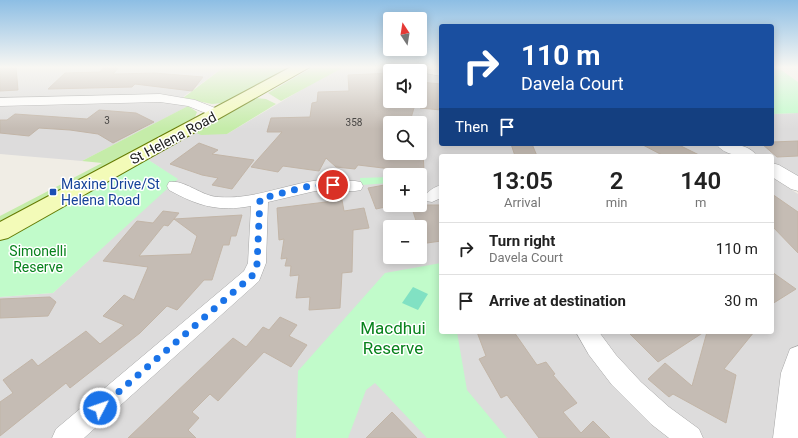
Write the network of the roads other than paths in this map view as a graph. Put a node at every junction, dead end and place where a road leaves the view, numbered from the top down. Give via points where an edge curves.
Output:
1 (267, 87) edge
2 (0, 102) edge
3 (218, 114) junction
4 (728, 146) edge
5 (744, 154) edge
6 (774, 170) edge
7 (797, 184) edge
8 (175, 186) dead end
9 (355, 186) dead end
10 (260, 199) junction
11 (0, 232) edge
12 (588, 334) edge
13 (798, 356) edge
14 (64, 438) edge
15 (690, 438) edge
16 (786, 438) edge

1 - 3 main road, St Helena Road
2 - 3 street via 160,98 191,103
3 - 11 main road, St Helena Road
4 - 5 street
6 - 7 street
8 - 10 street via 213,202
9 - 10 street via 309,186
10 - 14 street via 257,264 252,276
12 - 15 street via 604,358 637,394
13 - 16 street via 793,373

